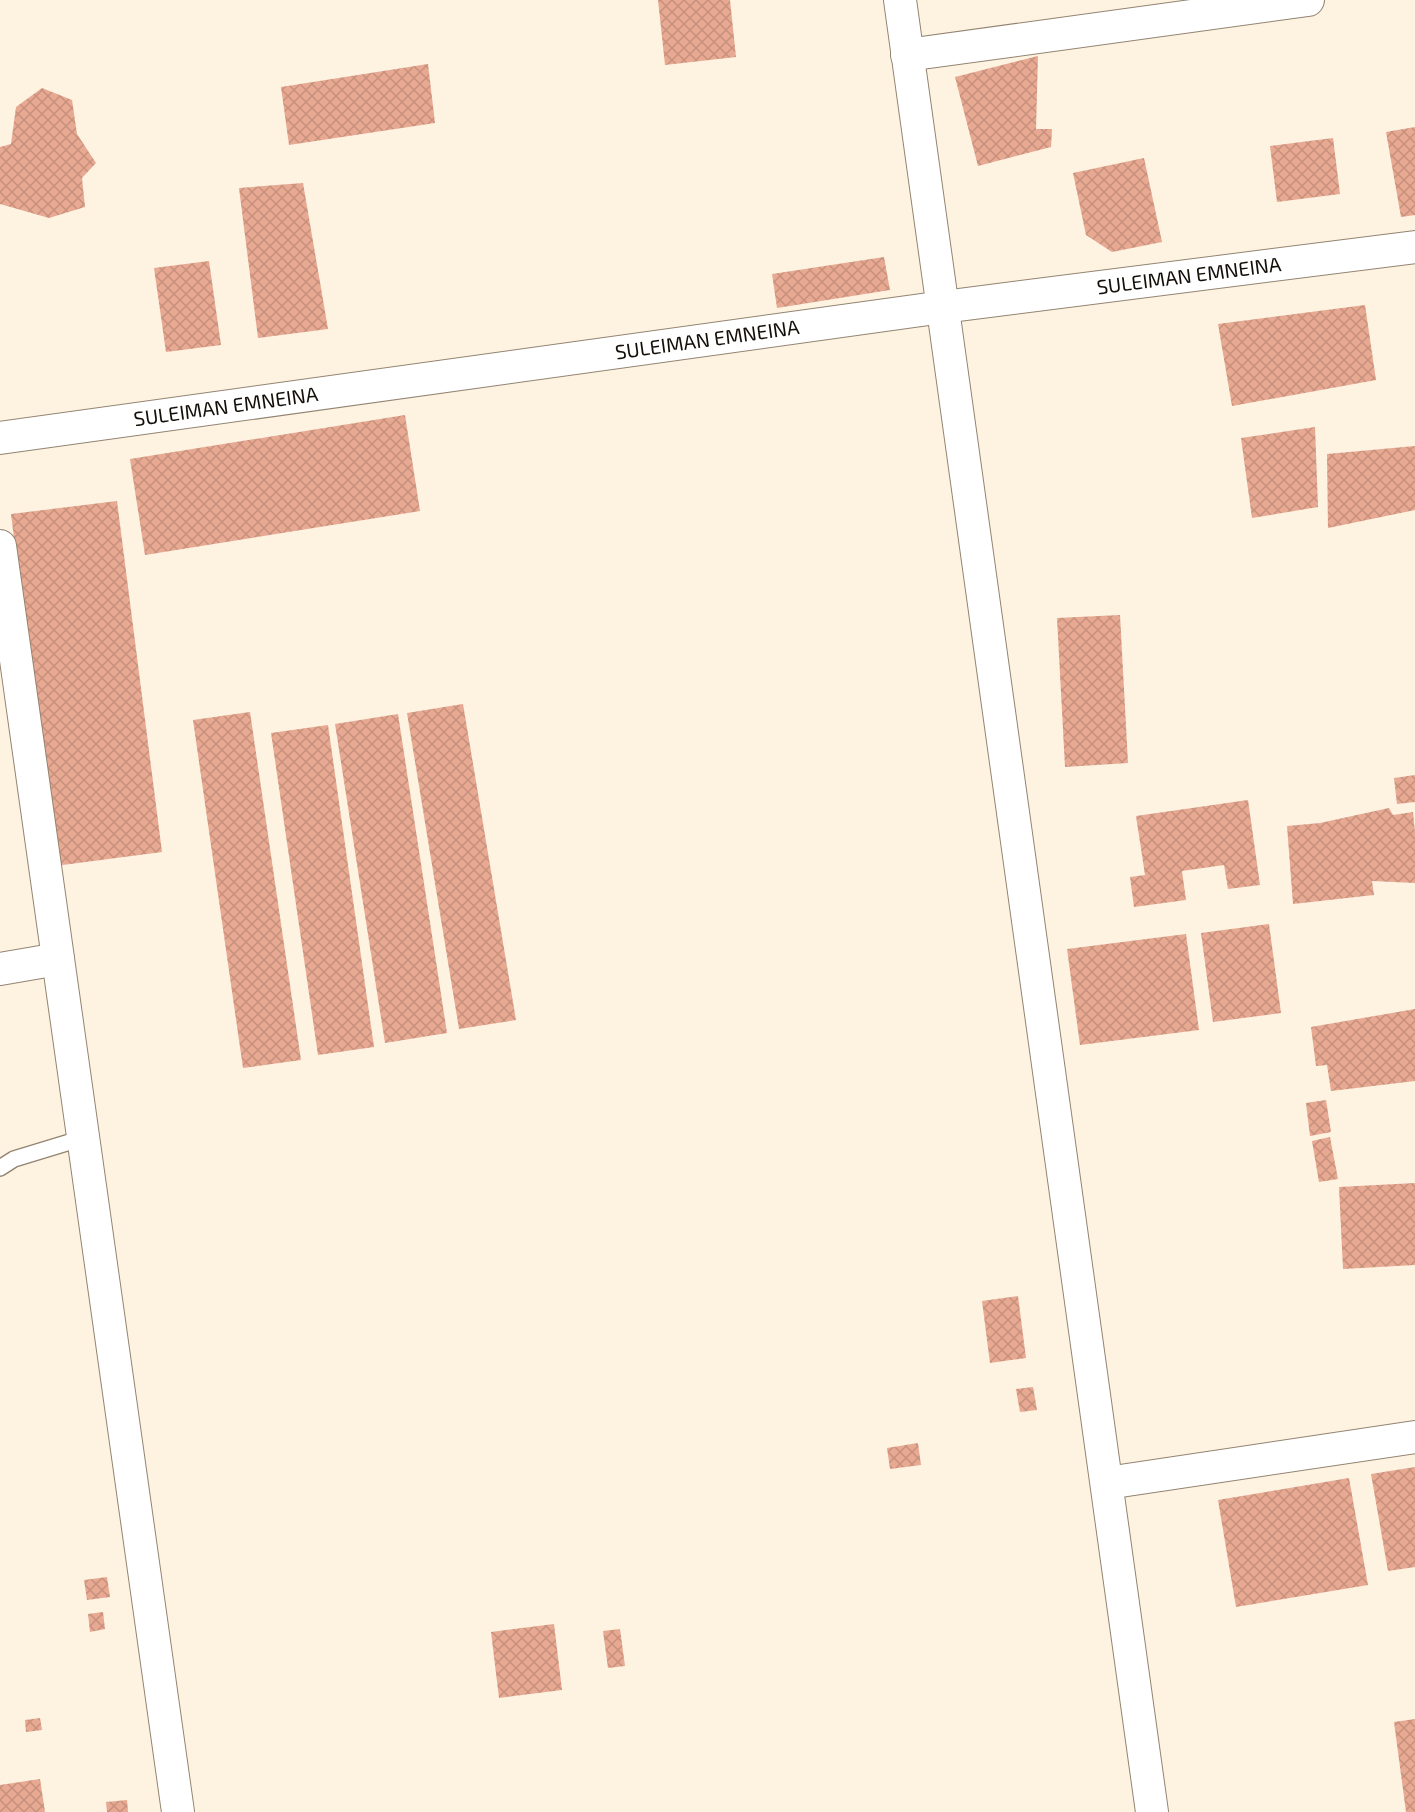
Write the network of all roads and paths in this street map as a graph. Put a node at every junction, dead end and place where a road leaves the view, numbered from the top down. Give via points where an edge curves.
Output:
1 (900, 0) edge
2 (1308, 0) edge
3 (907, 55) junction
4 (1415, 247) edge
5 (943, 307) junction
6 (0, 438) edge
7 (0, 546) edge
8 (10, 691) edge
9 (58, 959) junction
10 (0, 969) edge
11 (83, 1138) junction
12 (0, 1168) edge
13 (1415, 1437) edge
14 (1107, 1483) junction
15 (178, 1812) edge
16 (1152, 1812) edge

1 - 3 street
2 - 3 street
3 - 5 street
4 - 5 street, SULEIMAN EMNEINA
5 - 6 street, SULEIMAN EMNEINA
5 - 14 street
7 - 8 street
8 - 9 street
9 - 10 street
9 - 11 street
11 - 12 lane via 14,1159
11 - 15 street
13 - 14 street
14 - 16 street

